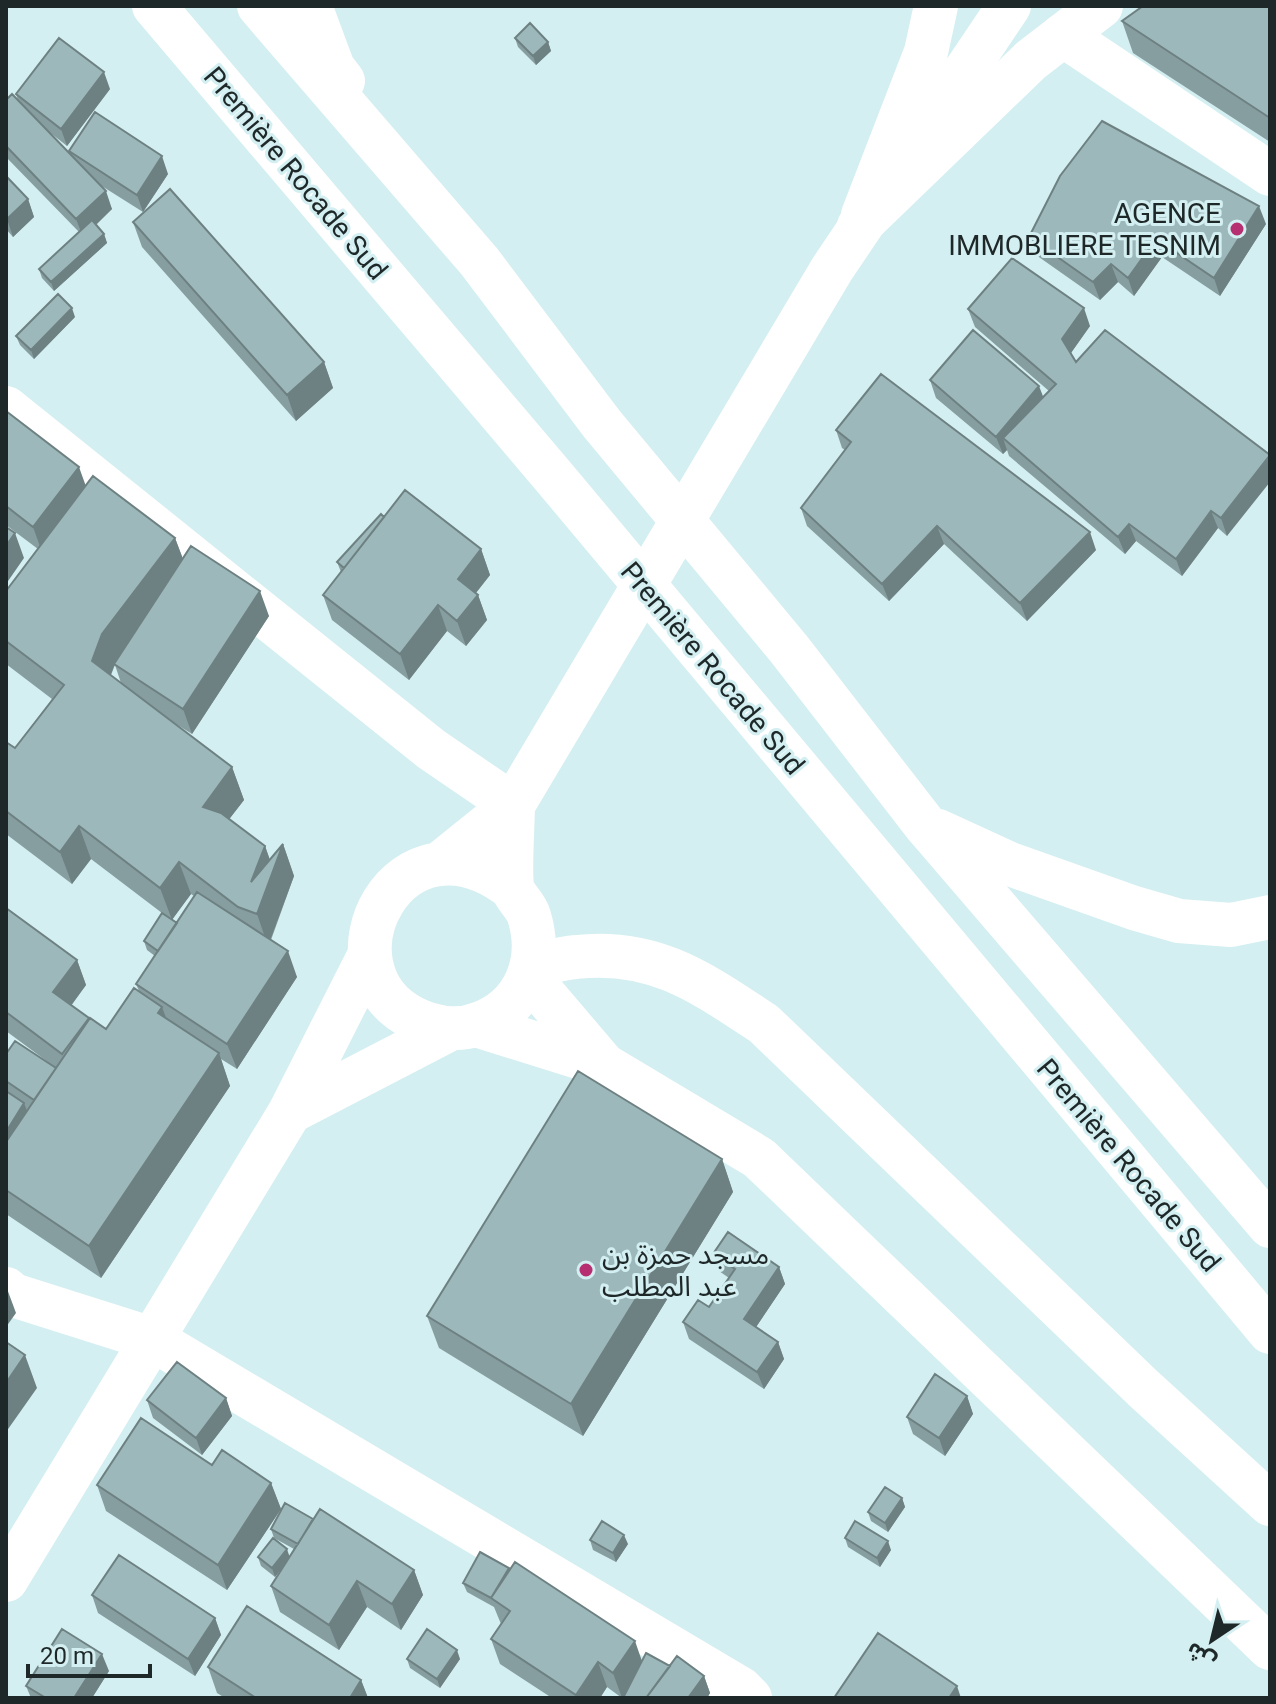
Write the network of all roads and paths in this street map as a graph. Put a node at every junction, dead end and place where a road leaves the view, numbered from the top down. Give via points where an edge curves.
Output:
1 (154, 6) edge
2 (259, 6) edge
3 (310, 6) edge
4 (936, 6) edge
5 (1009, 6) edge
6 (1101, 6) edge
7 (1063, 35) junction
8 (1270, 174) edge
9 (859, 226) junction
10 (479, 261) junction
11 (6, 408) edge
12 (513, 805) junction
13 (926, 826) junction
14 (441, 863) junction
15 (513, 889) junction
16 (1270, 917) edge
17 (370, 954) junction
18 (531, 972) junction
19 (463, 1027) junction
20 (604, 1065) junction
21 (290, 1112) junction
22 (1270, 1226) edge
23 (6, 1289) edge
24 (1270, 1332) edge
25 (152, 1339) junction
26 (1270, 1504) edge
27 (6, 1580) edge
28 (1270, 1648) edge
29 (750, 1698) edge

1 - 24 main road, Première Rocade Sud
2 - 10 main road
3 - 10 main road via 333,68
4 - 9 main road via 926,52
5 - 9 main road
6 - 7 main road
7 - 8 main road
7 - 9 main road
9 - 12 main road
10 - 13 main road via 602,424 789,649
11 - 12 main road via 431,749
12 - 14 main road
12 - 15 main road
13 - 16 main road via 1010,864 1179,921 1231,925
13 - 22 main road
14 - 15 main road via 467,864 492,873
14 - 17 main road via 396,885 380,905 371,928
15 - 18 main road via 528,912 535,939
17 - 19 main road via 375,977 405,1014 426,1025
17 - 21 main road
18 - 19 main road via 517,998 499,1015
18 - 20 main road
18 - 26 main road via 575,957 616,956 656,963 694,978 764,1024
19 - 20 main road
19 - 21 main road
20 - 28 main road via 759,1158
21 - 25 main road
23 - 25 main road
25 - 27 main road
25 - 29 main road

